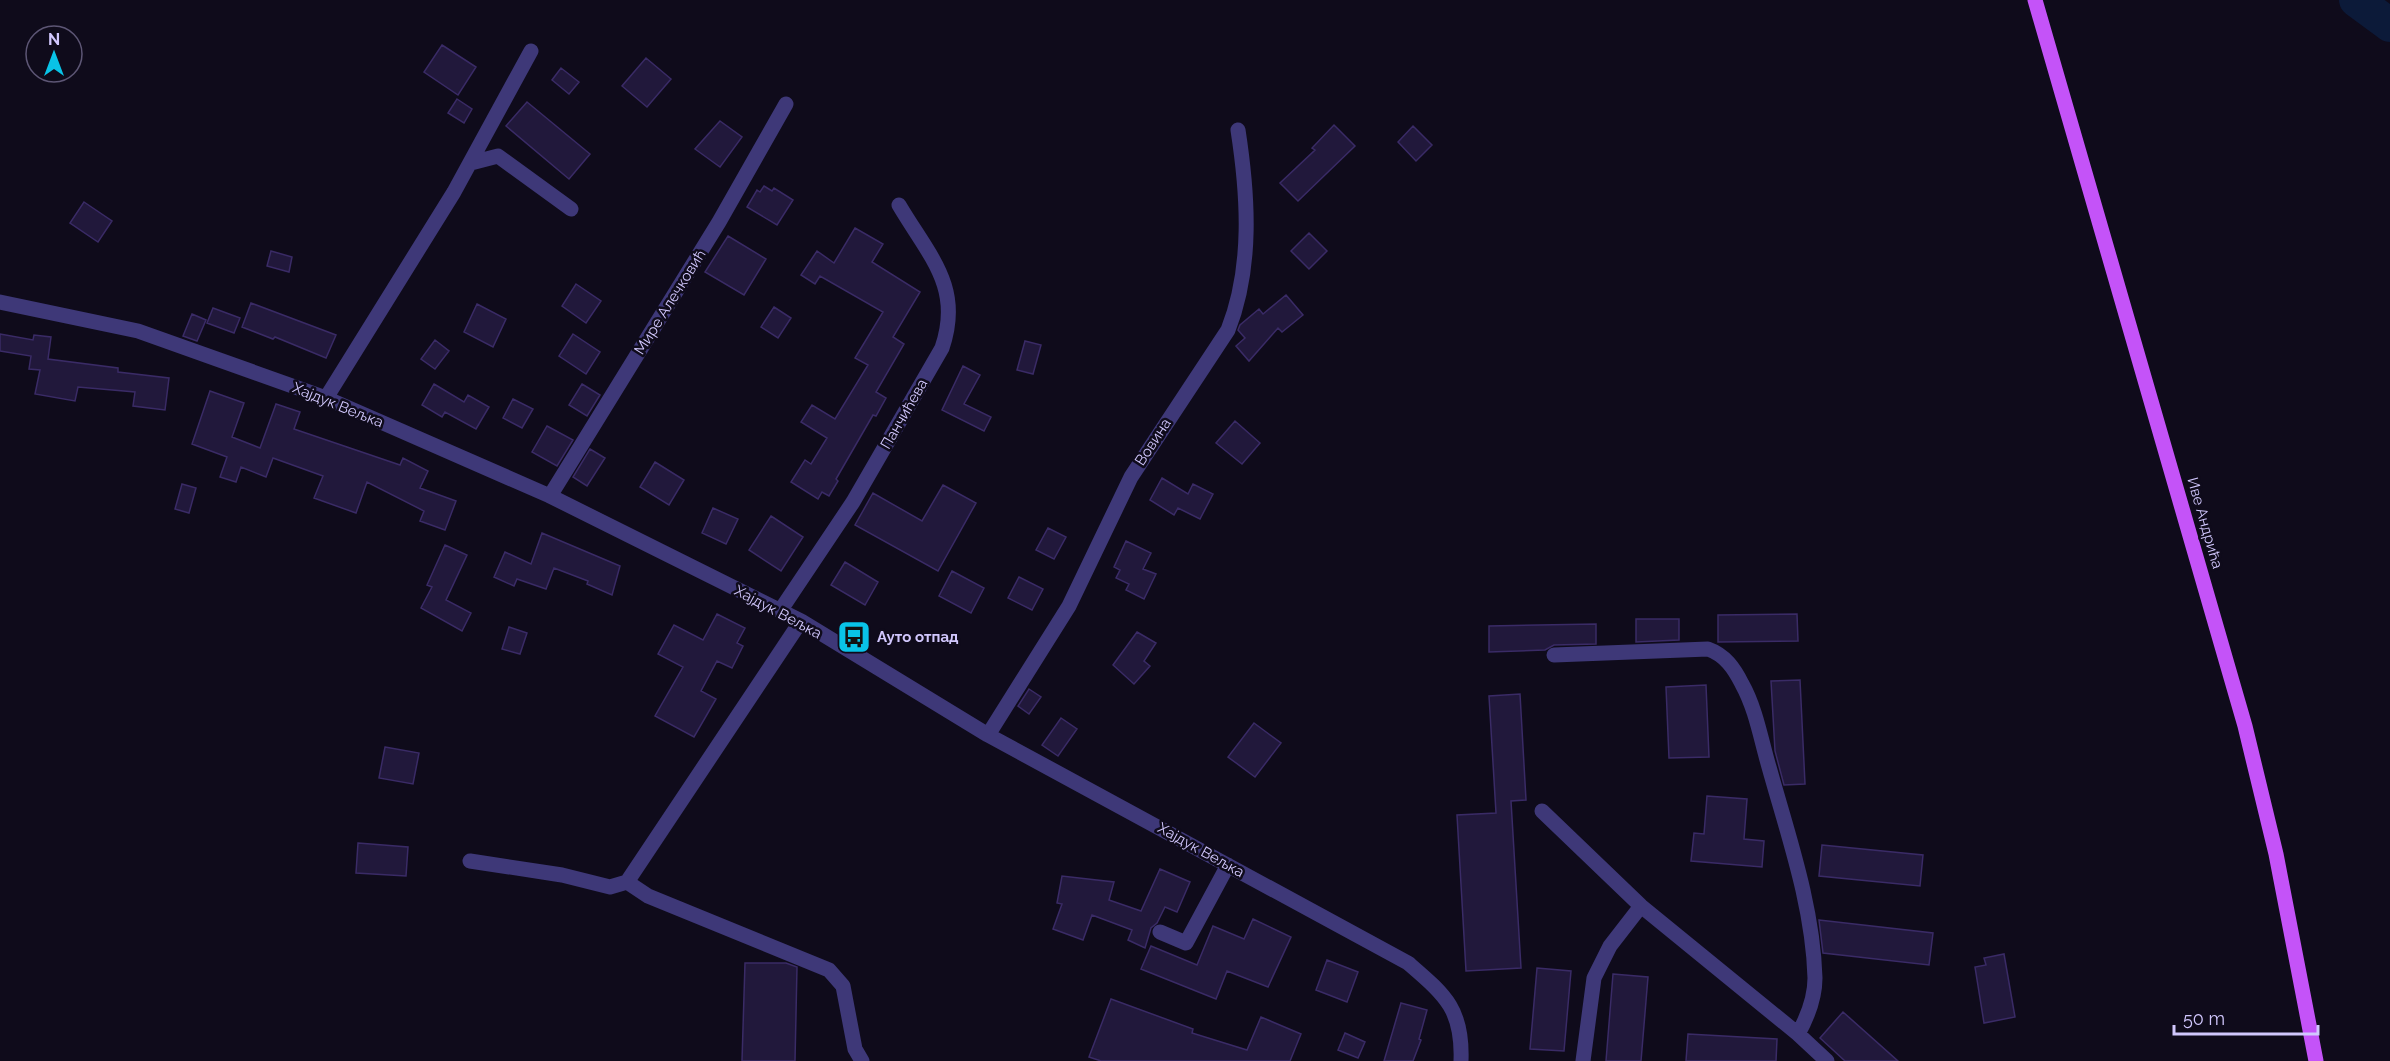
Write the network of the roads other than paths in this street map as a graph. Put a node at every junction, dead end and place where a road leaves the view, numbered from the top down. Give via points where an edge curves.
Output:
1 (2035, 0) edge
2 (531, 51) dead end
3 (786, 105) dead end
4 (1238, 130) dead end
5 (471, 164) junction
6 (899, 205) dead end
7 (571, 209) dead end
8 (0, 302) edge
9 (326, 398) junction
10 (550, 496) junction
11 (780, 611) junction
12 (801, 621) junction
13 (1554, 655) dead end
14 (988, 735) junction
15 (1542, 811) dead end
16 (470, 861) dead end
17 (1228, 865) junction
18 (627, 882) junction
19 (1641, 906) junction
20 (1160, 932) dead end
21 (1798, 1034) junction
22 (862, 1061) edge
23 (1461, 1061) edge
24 (1583, 1061) edge
25 (1827, 1061) edge
26 (2316, 1061) edge

1 - 26 main road, Иве Андрића via 2245,726 2276,854
2 - 5 street
3 - 10 street, Мире Алечковић via 719,222
4 - 14 street, Вовина via 1246,193 1244,273 1236,311 1228,330 1131,477 1065,614
5 - 7 street via 498,156
5 - 9 street
6 - 11 street, Панчићева via 945,282 950,306 947,333 853,502
8 - 9 street, Хајдук Вељка via 138,331
9 - 10 street, Хајдук Вељка
10 - 11 street, Хајдук Вељка
11 - 12 street, Хајдук Вељка
12 - 14 street, Хајдук Вељка
12 - 18 street
13 - 21 street via 1708,649 1722,656 1736,673 1753,711 1799,873 1807,918 1814,993
14 - 17 street, Хајдук Вељка
15 - 19 street
16 - 18 street via 562,875 610,887
17 - 20 street via 1186,943
17 - 23 street, Хајдук Вељка via 1408,963 1445,995 1462,1034
18 - 22 street via 648,896 829,970 843,986 855,1049
19 - 21 street
19 - 24 street via 1610,946 1594,978
21 - 25 street

